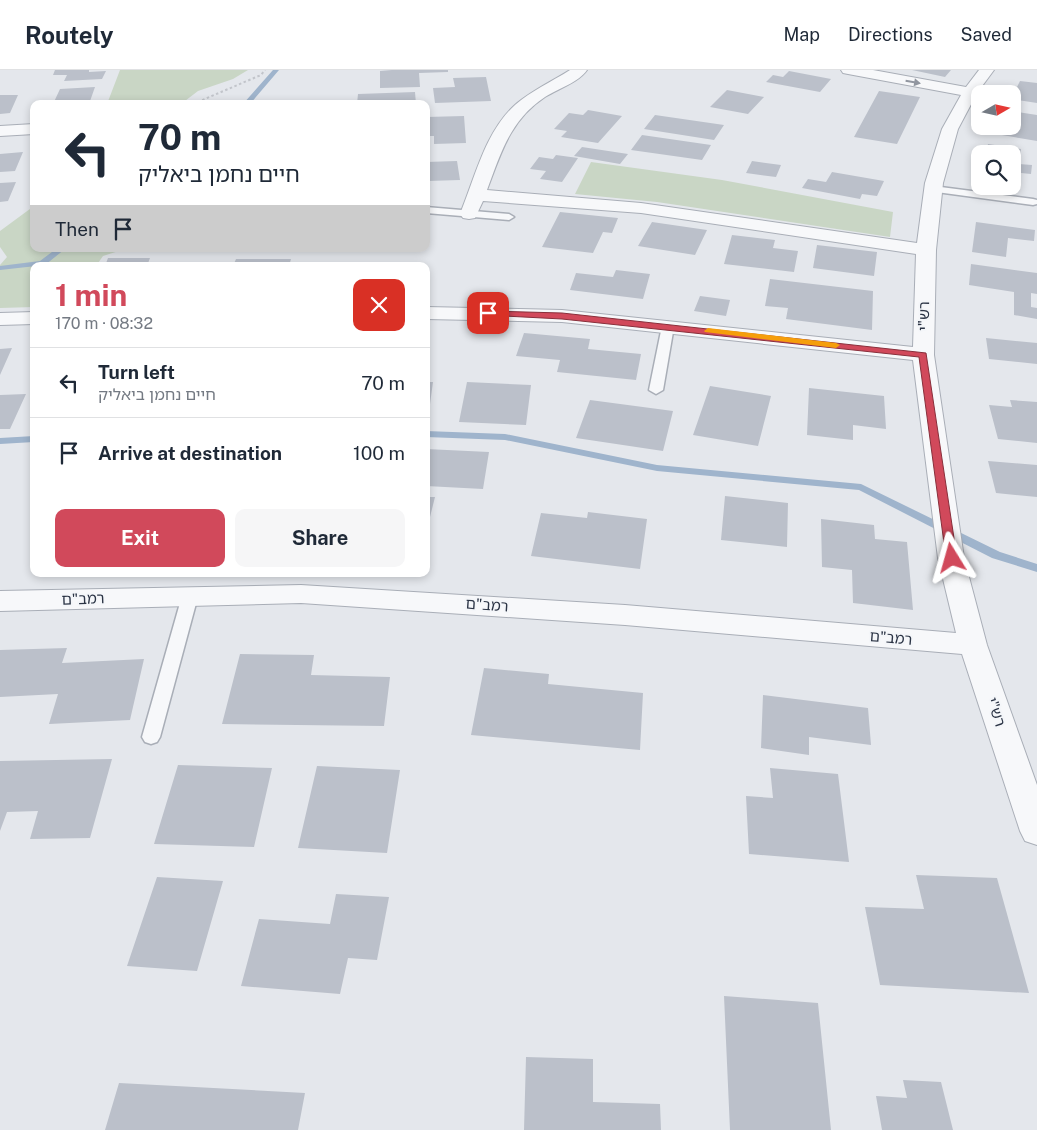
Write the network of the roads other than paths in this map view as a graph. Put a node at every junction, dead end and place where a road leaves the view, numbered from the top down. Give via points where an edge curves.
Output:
1 (580, 70) edge
2 (848, 70) edge
3 (988, 70) edge
4 (970, 92) junction
5 (30, 129) edge
6 (0, 131) edge
7 (933, 189) junction
8 (477, 196) junction
9 (1033, 202) dead end
10 (430, 210) edge
11 (470, 214) junction
12 (509, 218) dead end
13 (926, 250) junction
14 (430, 313) edge
15 (30, 318) edge
16 (0, 319) edge
17 (668, 326) junction
18 (923, 355) junction
19 (656, 390) dead end
20 (190, 596) junction
21 (0, 601) edge
22 (973, 645) junction
23 (151, 738) dead end
24 (1037, 831) edge

1 - 8 street via 538,94 517,112 502,134
2 -> 4 street
3 - 4 street, רש"י
4 - 7 street, רש"י via 950,129
5 - 6 street
7 - 9 lane
7 - 13 street, רש"י
8 - 11 street
8 - 13 street via 641,208
10 - 11 lane
11 - 12 lane
13 - 18 street, רש"י
14 - 17 street via 562,316
15 - 16 street
17 - 18 street
17 - 19 lane
18 - 22 street, רש"י via 952,558
20 - 21 street, רמב"ם
20 - 22 street, רמב"ם via 300,594 452,602
20 - 23 lane
22 - 24 street, רש"י

